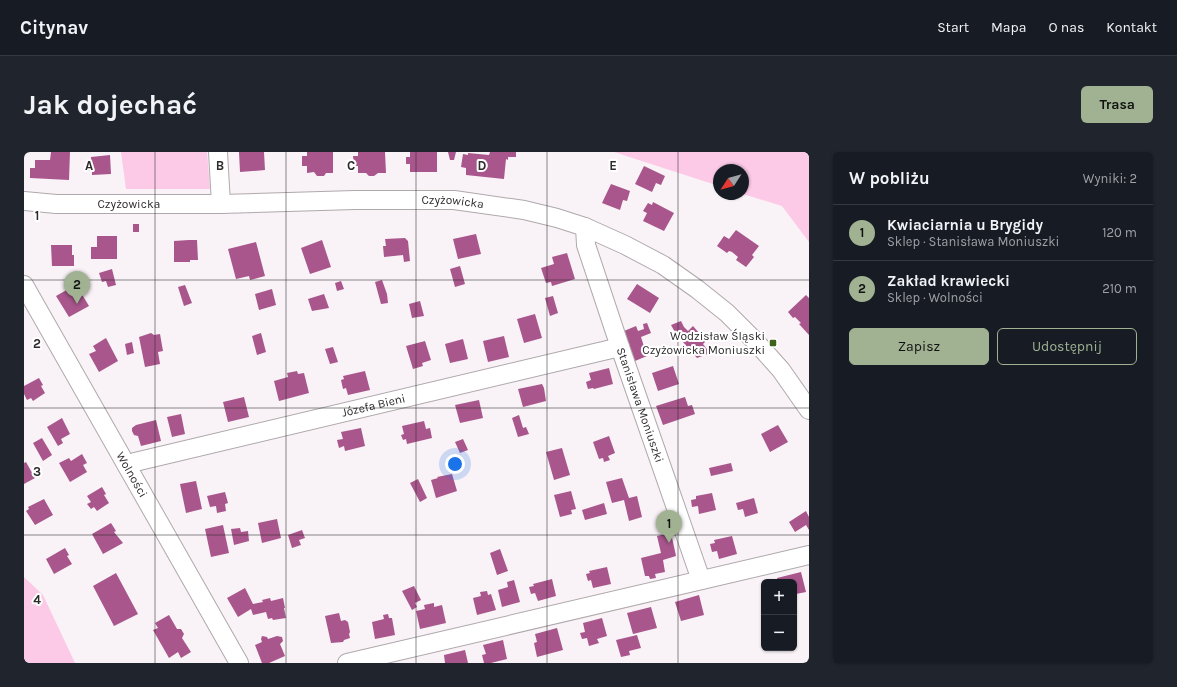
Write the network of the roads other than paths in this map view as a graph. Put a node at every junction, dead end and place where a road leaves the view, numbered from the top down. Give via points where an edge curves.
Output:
1 (218, 152) edge
2 (24, 201) edge
3 (221, 204) junction
4 (585, 227) junction
5 (24, 285) edge
6 (620, 347) junction
7 (809, 410) edge
8 (127, 466) junction
9 (809, 555) edge
10 (701, 580) junction
11 (239, 663) edge
12 (347, 663) edge

1 - 3 street
2 - 3 street, Czyżowicka via 56,204
3 - 4 street, Czyżowicka via 454,200 524,210
4 - 6 street, Stanisława Moniuszki via 586,245
4 - 7 street, Czyżowicka via 625,244 697,288 756,342 781,370
5 - 8 street, Wolności
6 - 8 street, Józefa Bieni via 135,462
6 - 10 street, Stanisława Moniuszki
8 - 11 street, Wolności
9 - 10 street
10 - 12 street

